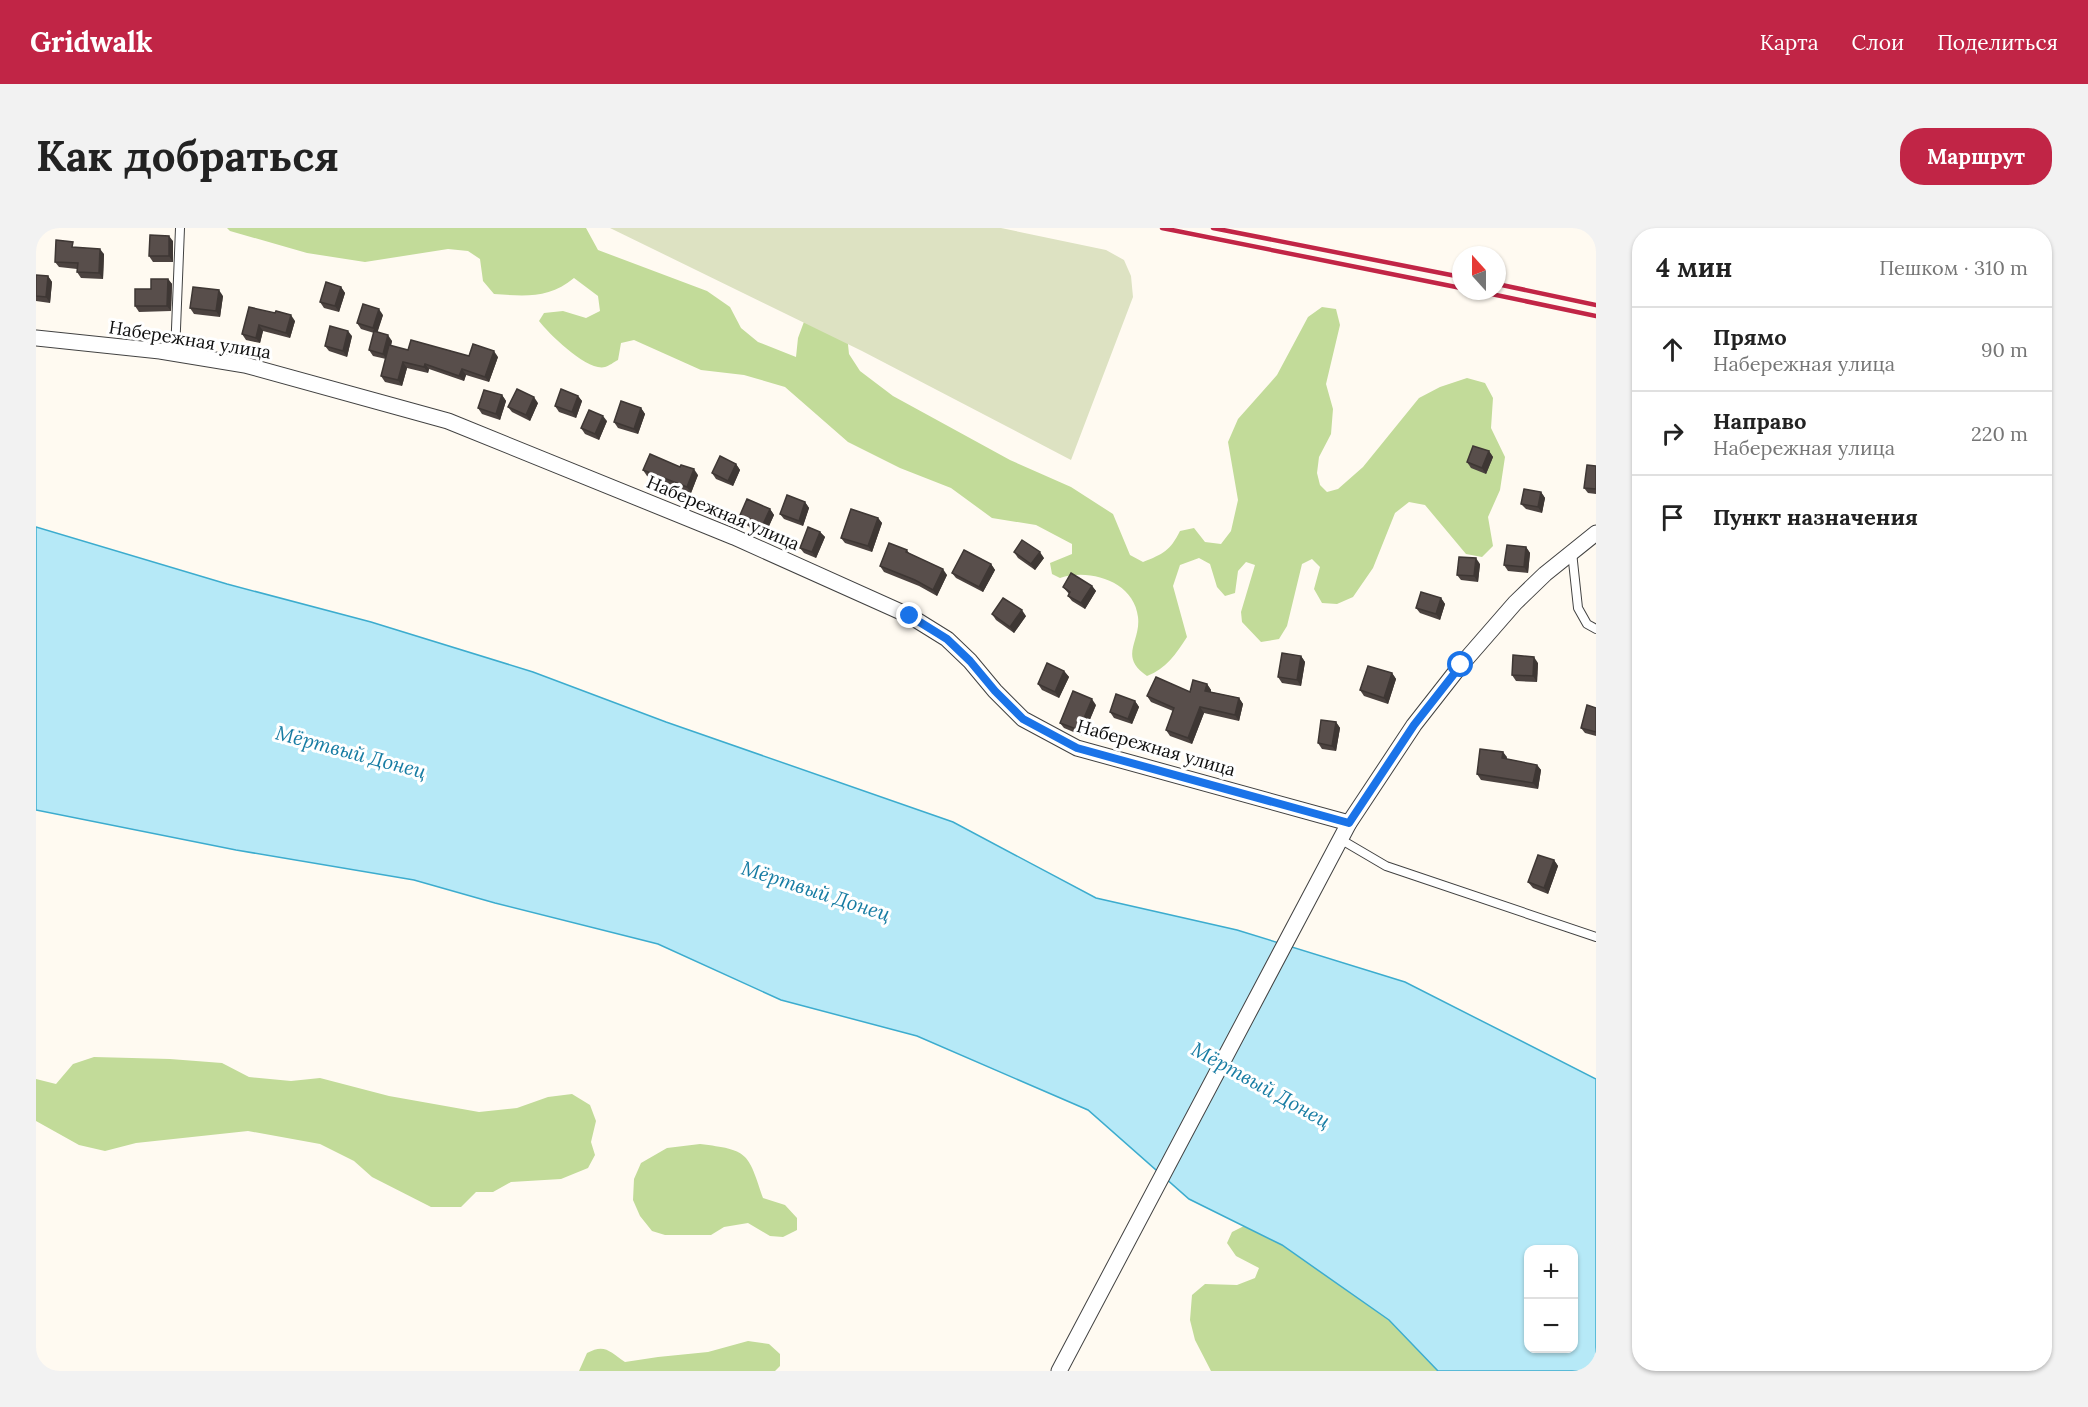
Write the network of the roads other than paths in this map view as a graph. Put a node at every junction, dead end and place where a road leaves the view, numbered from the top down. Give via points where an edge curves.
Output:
1 (180, 228) edge
2 (36, 338) edge
3 (175, 354) junction
4 (1596, 533) edge
5 (1572, 552) junction
6 (1596, 629) edge
7 (1349, 823) junction
8 (1341, 839) junction
9 (1596, 937) edge
10 (1059, 1371) edge

1 - 3 lane
2 - 3 street, Набережная улица
3 - 7 street, Набережная улица via 245,365 448,421 734,537 910,616 947,639 1023,719 1077,748
4 - 5 street
5 - 6 lane via 1578,608 1587,624
5 - 7 street via 1515,603 1461,665 1414,725
7 - 8 street
8 - 9 lane via 1386,866
8 - 10 street

